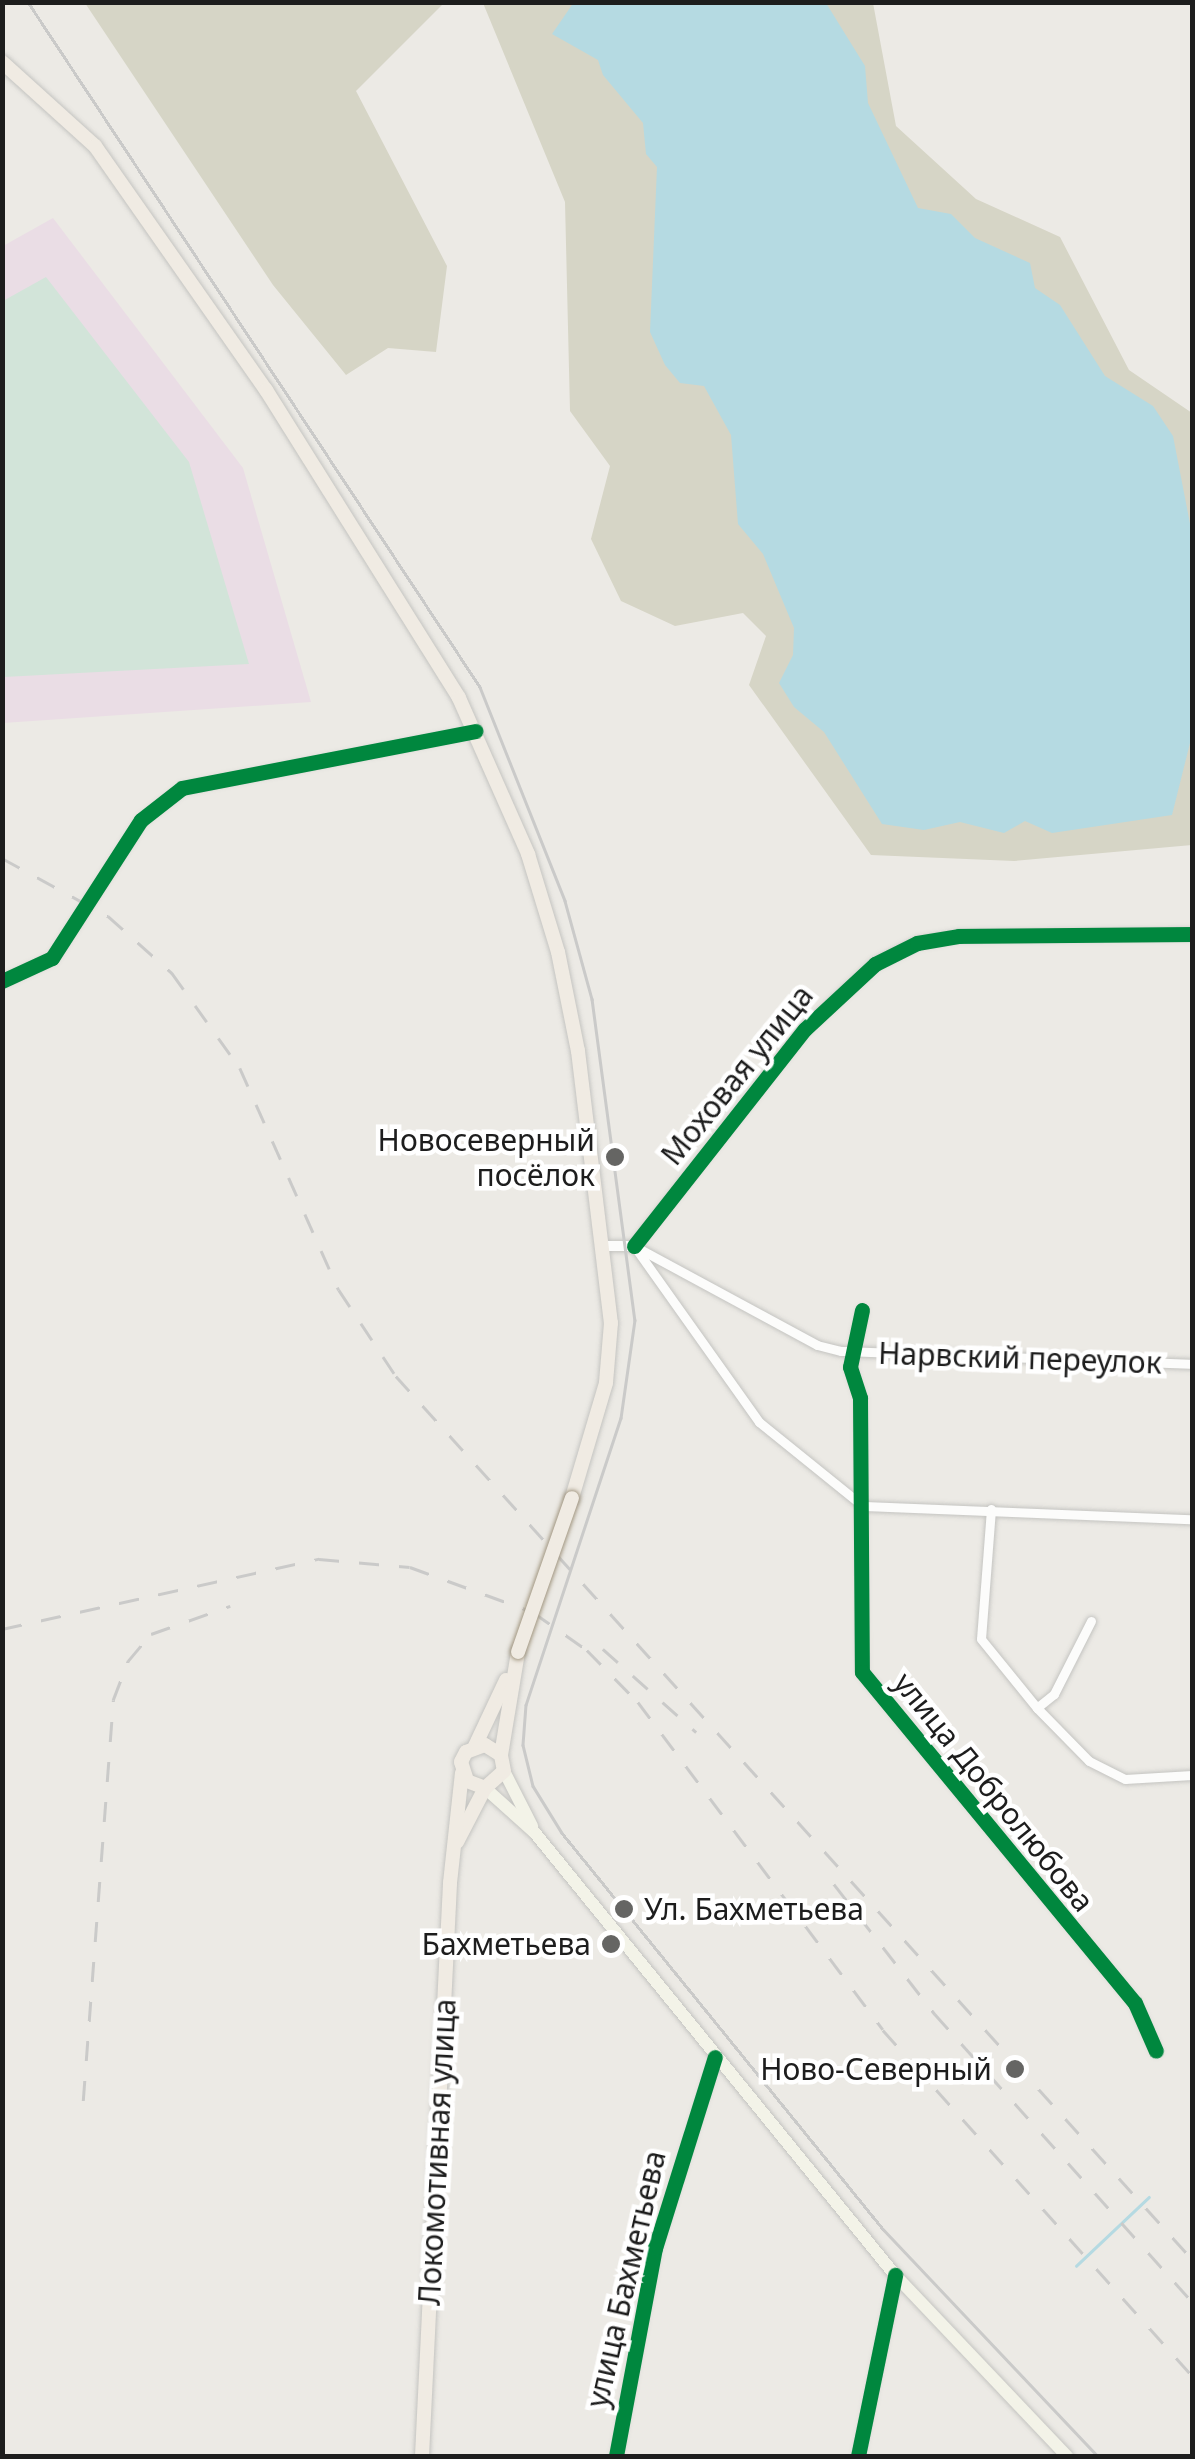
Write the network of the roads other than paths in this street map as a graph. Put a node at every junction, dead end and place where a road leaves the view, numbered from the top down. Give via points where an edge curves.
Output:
1 (2, 62) edge
2 (476, 732) junction
3 (1192, 934) edge
4 (2, 981) edge
5 (605, 1246) junction
6 (634, 1246) junction
7 (862, 1310) dead end
8 (851, 1353) junction
9 (1192, 1364) edge
10 (864, 1506) junction
11 (991, 1509) junction
12 (1192, 1518) edge
13 (1091, 1621) dead end
14 (518, 1652) junction
15 (1037, 1708) junction
16 (475, 1746) junction
17 (503, 1763) junction
18 (462, 1773) junction
19 (1192, 1774) edge
20 (484, 1788) junction
21 (535, 1833) junction
22 (454, 1847) junction
23 (1156, 2050) dead end
24 (715, 2057) junction
25 (895, 2275) junction
26 (422, 2456) edge
27 (616, 2456) edge
28 (858, 2456) edge
29 (1066, 2456) edge

1 - 2 main road via 66,114 114,170 266,390 430,646
2 - 4 street via 182,788 141,820 52,958
2 - 5 main road via 528,854 558,952
3 - 6 street, Моховая улица via 959,936 917,943 875,964 805,1030
5 - 6 street
5 - 14 main road, bridge via 611,1323 606,1383
6 - 8 street, Нарвский переулок via 818,1345
6 - 10 street via 759,1422
7 - 8 street, улица Добролюбова
8 - 9 street, Нарвский переулок
8 - 10 street, улица Добролюбова via 860,1398
10 - 11 street
10 - 23 street, улица Добролюбова via 862,1672 1134,2003
11 - 12 street
11 - 15 street via 981,1639
13 - 15 street via 1054,1694
14 - 16 main road, Локомотивная улица
14 - 17 main road
15 - 19 street via 1089,1762 1125,1780
16 - 17 main road
16 - 18 main road, Локомотивная улица via 466,1752
17 - 20 main road
17 - 21 main road
18 - 20 main road
18 - 22 main road, Локомотивная улица
20 - 21 main road
20 - 22 main road
21 - 24 main road
22 - 26 main road, Локомотивная улица
24 - 25 main road
24 - 27 street, улица Бахметьева via 656,2248
25 - 28 street
25 - 29 main road

